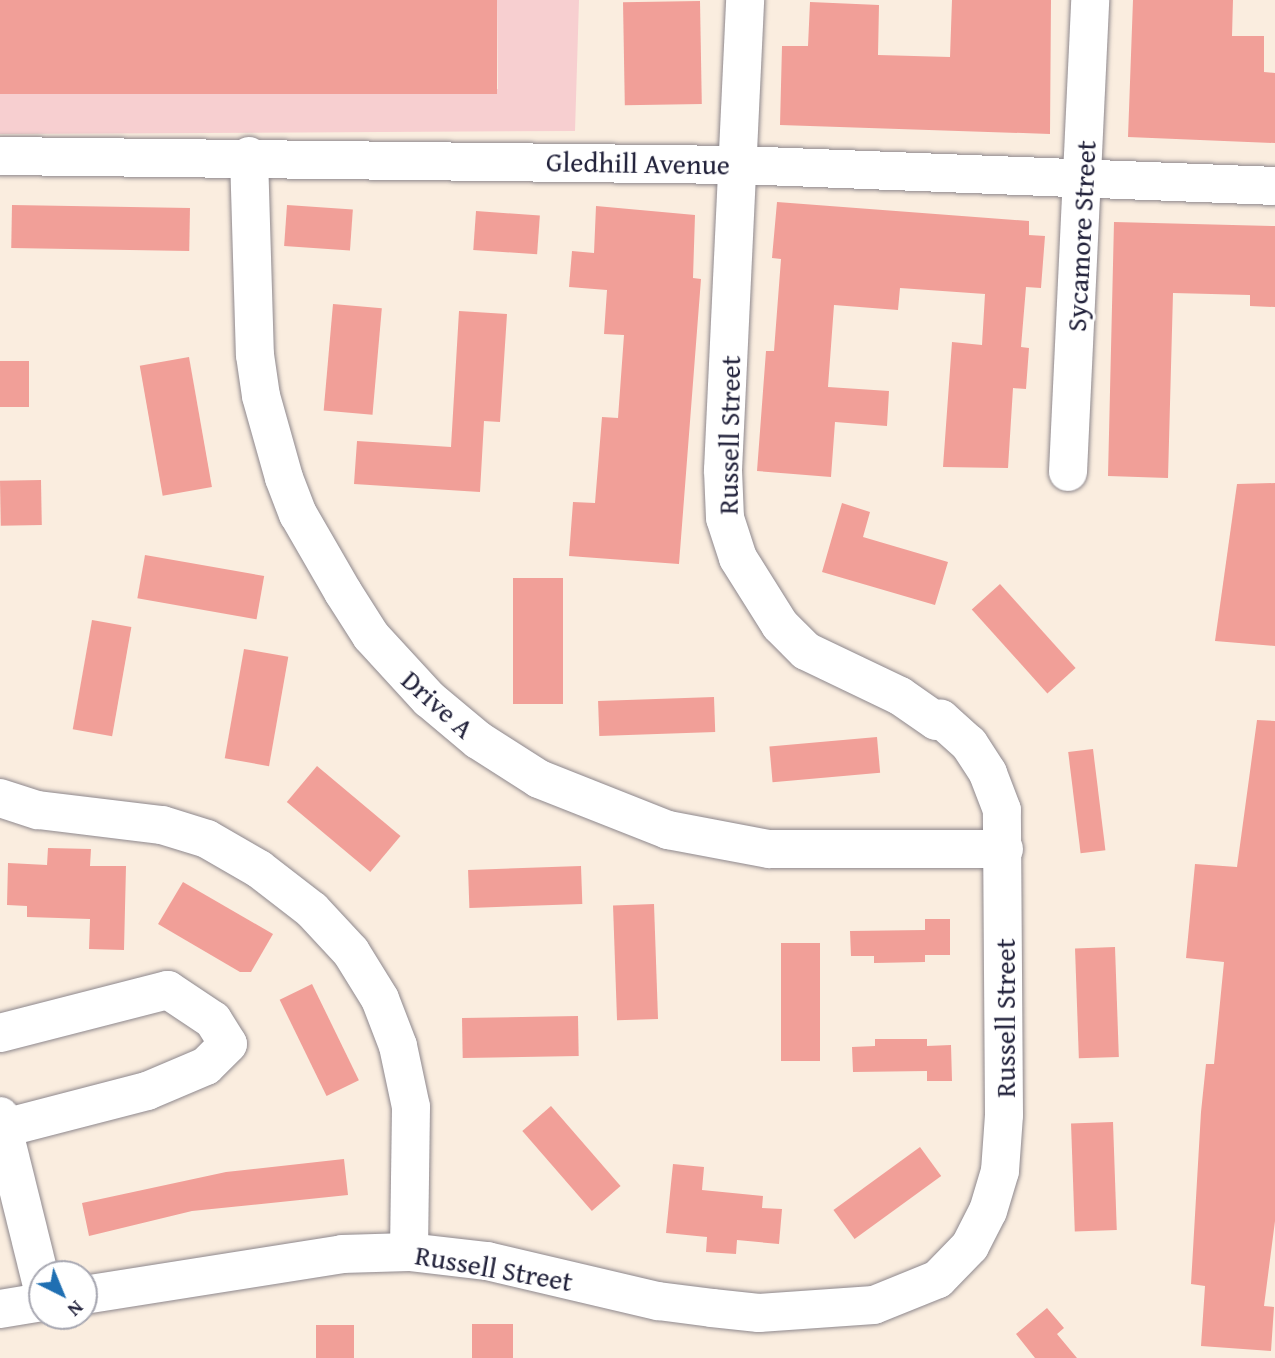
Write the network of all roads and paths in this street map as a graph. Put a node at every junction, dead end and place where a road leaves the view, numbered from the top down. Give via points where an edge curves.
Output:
1 (745, 0) edge
2 (1090, 0) edge
3 (0, 156) edge
4 (249, 156) junction
5 (739, 165) junction
6 (1084, 179) junction
7 (1275, 186) edge
8 (1068, 472) dead end
9 (0, 797) edge
10 (1004, 849) junction
11 (0, 1033) edge
12 (2, 1122) edge
13 (409, 1252) junction
14 (36, 1260) edge
15 (98, 1293) edge
16 (28, 1304) edge
17 (0, 1309) edge

1 - 5 street, Russell Street
2 - 6 street, Sycamore Street
3 - 4 street, Gledhill Avenue
4 - 5 street, Gledhill Avenue via 394,163
4 - 10 street, Drive A via 255,355 261,396 284,478 298,514 350,603 393,663 429,699 478,740 539,779 668,830 769,849
5 - 6 street, Gledhill Avenue
5 - 10 street, Russell Street via 723,470 726,518 738,558 757,593 806,651 900,696 936,721 940,719 969,744 988,773 1002,810
6 - 7 street, Gledhill Avenue
6 - 8 street, Sycamore Street
9 - 13 street via 38,810 162,825 207,839 259,869 312,910 351,952 380,999 398,1046 411,1107
10 - 13 street, Russell Street via 1000,1171 988,1211 970,1246 938,1279 874,1305 760,1313 658,1301 487,1261
11 - 12 street via 168,990 214,1020 228,1044 206,1066 147,1091
12 - 14 street
13 - 15 street, Russell Street via 342,1254
16 - 17 street

